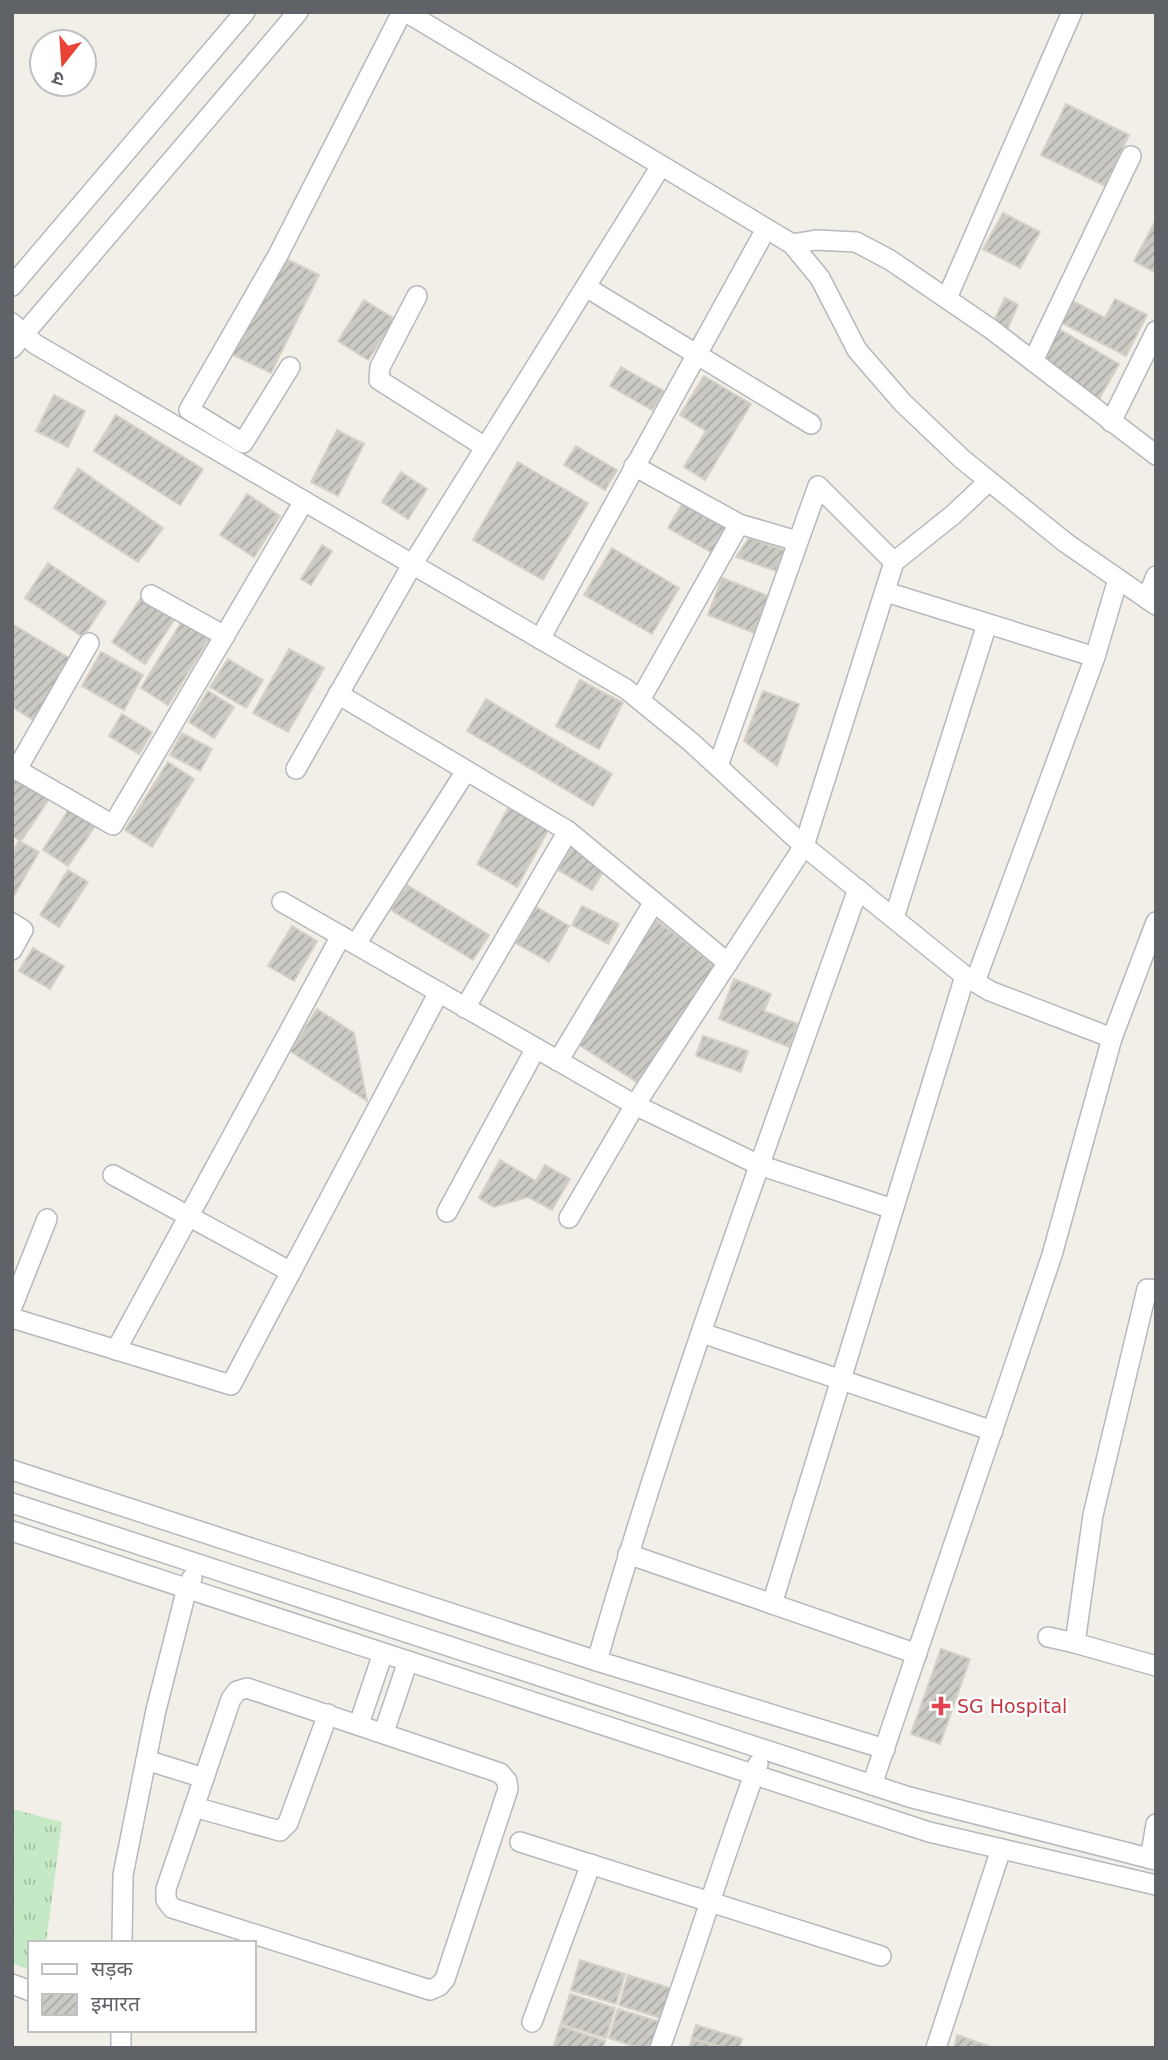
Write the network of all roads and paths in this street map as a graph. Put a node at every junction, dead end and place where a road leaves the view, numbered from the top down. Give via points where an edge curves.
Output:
1 (245, 12) edge
2 (298, 12) edge
3 (404, 12) edge
4 (1072, 12) edge
5 (1131, 156) dead end
6 (662, 166) junction
7 (766, 229) junction
8 (792, 244) junction
9 (12, 286) edge
10 (586, 287) junction
11 (418, 296) dead end
12 (947, 298) junction
13 (1156, 331) edge
14 (16, 335) edge
15 (696, 356) junction
16 (1033, 361) junction
17 (290, 367) dead end
18 (1111, 422) junction
19 (811, 424) dead end
20 (485, 447) junction
21 (238, 451) junction
22 (1156, 455) edge
23 (634, 466) junction
24 (989, 481) junction
25 (304, 501) junction
26 (739, 524) junction
27 (797, 541) junction
28 (894, 562) junction
29 (412, 565) junction
30 (1156, 576) edge
31 (1118, 579) junction
32 (886, 592) junction
33 (151, 595) dead end
34 (1151, 602) edge
35 (987, 624) junction
36 (225, 636) junction
37 (540, 639) junction
38 (89, 643) dead end
39 (1095, 657) junction
40 (338, 694) junction
41 (640, 701) junction
42 (718, 766) junction
43 (14, 768) edge
44 (296, 769) dead end
45 (466, 771) junction
46 (568, 831) junction
47 (804, 846) junction
48 (858, 889) junction
49 (282, 902) dead end
50 (654, 902) junction
51 (894, 918) junction
52 (1156, 922) edge
53 (12, 923) edge
54 (348, 940) junction
55 (12, 950) edge
56 (728, 963) junction
57 (970, 979) junction
58 (439, 992) junction
59 (466, 1008) junction
60 (1112, 1038) junction
61 (536, 1048) junction
62 (558, 1060) junction
63 (635, 1105) junction
64 (759, 1166) junction
65 (113, 1175) dead end
66 (893, 1209) junction
67 (447, 1212) dead end
68 (188, 1218) junction
69 (569, 1218) dead end
70 (47, 1219) dead end
71 (291, 1272) junction
72 (1156, 1290) edge
73 (12, 1307) edge
74 (12, 1318) edge
75 (702, 1333) junction
76 (116, 1350) junction
77 (841, 1380) junction
78 (993, 1431) junction
79 (12, 1470) edge
80 (12, 1503) edge
81 (12, 1531) edge
82 (628, 1555) junction
83 (198, 1564) junction
84 (187, 1588) junction
85 (772, 1604) junction
86 (1048, 1637) dead end
87 (1074, 1643) junction
88 (383, 1653) junction
89 (917, 1654) junction
90 (408, 1661) junction
91 (597, 1661) junction
92 (1156, 1666) edge
93 (328, 1714) junction
94 (359, 1724) junction
95 (384, 1732) junction
96 (764, 1749) junction
97 (885, 1749) junction
98 (146, 1760) junction
99 (754, 1775) junction
100 (204, 1778) junction
101 (872, 1785) junction
102 (194, 1807) junction
103 (1156, 1824) edge
104 (520, 1842) dead end
105 (1001, 1849) junction
106 (1153, 1860) edge
107 (591, 1864) junction
108 (1156, 1885) edge
109 (710, 1902) junction
110 (122, 1941) edge
111 (881, 1956) dead end
112 (532, 2022) dead end
113 (660, 2048) edge
114 (936, 2048) edge

1 - 9 street
2 - 14 street
3 - 6 street
3 - 21 street via 278,255 190,410
4 - 12 street
5 - 16 street
6 - 7 street
6 - 10 street
7 - 8 street
7 - 15 street
8 - 12 street via 856,242
8 - 24 street via 820,278 857,350 903,403
10 - 15 street
10 - 20 street
11 - 20 street via 380,367 379,380
12 - 16 street
13 - 18 street
14 - 21 street
15 - 19 street
15 - 23 street
16 - 18 street
17 - 21 street
18 - 22 street
20 - 29 street
21 - 25 street
23 - 26 street
23 - 37 street
24 - 28 street
24 - 31 street
25 - 29 street
25 - 36 street
26 - 27 street
26 - 41 street
27 - 28 street via 818,486
27 - 42 street
28 - 32 street
29 - 37 street
29 - 40 street
30 - 34 street
31 - 34 street
31 - 39 street
32 - 35 street
32 - 47 street
33 - 36 street
35 - 39 street
35 - 51 street
36 - 43 street via 113,825
37 - 41 street
38 - 43 street
39 - 57 street
40 - 44 street
40 - 45 street
41 - 42 street
42 - 47 street
45 - 46 street
45 - 54 street
46 - 50 street
46 - 59 street
47 - 48 street
47 - 56 street
48 - 51 street
48 - 64 street
49 - 54 street
50 - 56 street
50 - 62 street
51 - 57 street
52 - 60 street
53 - 55 street via 23,930
54 - 58 street
54 - 68 street
56 - 63 street
57 - 60 street
57 - 66 street
58 - 59 street
58 - 71 street
59 - 61 street
60 - 78 street via 1052,1255
61 - 62 street
61 - 67 street
62 - 63 street
63 - 64 street
63 - 69 street
64 - 66 street
64 - 75 street
65 - 68 street
66 - 77 street
68 - 71 street
68 - 76 street
70 - 73 street
71 - 76 street via 231,1385
72 - 87 street via 1147,1289 1093,1515
74 - 76 street
75 - 77 street
75 - 82 street
77 - 78 street
77 - 85 street
78 - 89 street
79 - 91 street
80 - 83 street
81 - 84 street
82 - 85 street
82 - 91 street
83 - 84 street
83 - 96 street
84 - 88 street
84 - 98 street
85 - 89 street
86 - 87 street
87 - 92 street
88 - 90 street
88 - 94 street
89 - 97 street
90 - 95 street
90 - 99 street
91 - 97 street
93 - 94 street
93 - 100 street via 247,1688 237,1691
93 - 102 street via 288,1823 280,1831
94 - 95 street
95 - 102 street via 500,1773 507,1781 445,1979 430,1990 172,1908 166,1889
96 - 99 street
96 - 101 street
97 - 101 street
98 - 100 street
98 - 110 street via 123,1875
99 - 105 street via 929,1832
99 - 109 street
100 - 102 street
101 - 106 street
103 - 106 street
104 - 107 street
105 - 108 street
105 - 114 street
107 - 109 street
107 - 112 street
109 - 111 street
109 - 113 street

